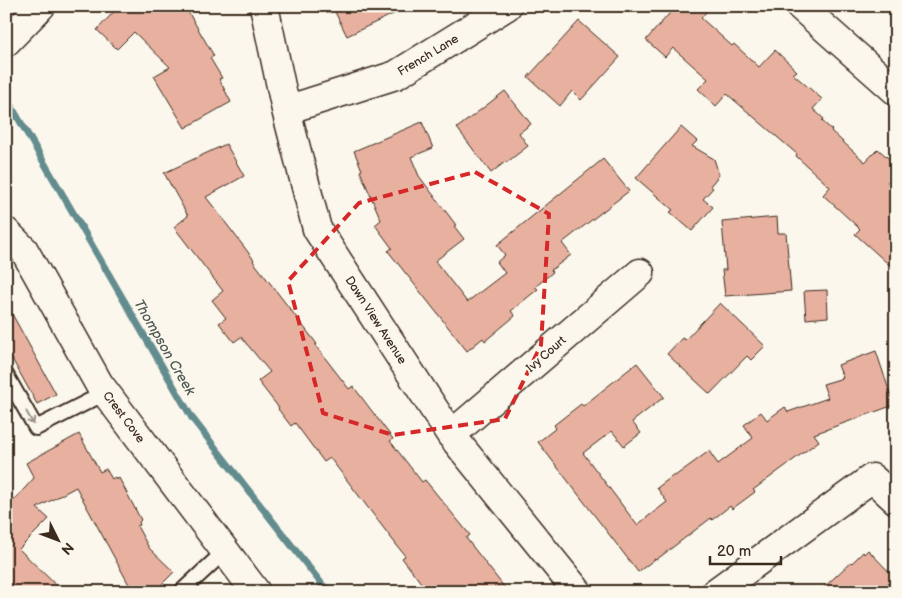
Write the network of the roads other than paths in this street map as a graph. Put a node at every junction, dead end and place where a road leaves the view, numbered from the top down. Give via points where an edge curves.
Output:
1 (41, 6) edge
2 (264, 6) edge
3 (507, 6) edge
4 (800, 6) edge
5 (6, 42) edge
6 (896, 91) edge
7 (286, 110) junction
8 (6, 232) edge
9 (640, 272) dead end
10 (6, 375) edge
11 (105, 393) junction
12 (451, 435) junction
13 (896, 500) edge
14 (225, 551) junction
15 (181, 592) edge
16 (256, 592) edge
17 (578, 592) edge
18 (716, 592) edge

1 - 5 street
2 - 7 street, Dawn View Avenue
3 - 7 street, French Lane via 396,75
4 - 6 street
7 - 12 street, Dawn View Avenue via 317,229
8 - 11 street, Crest Cove via 24,250
9 - 12 street, Ivy Court
10 -> 11 lane via 36,428
11 - 14 street, Crest Cove
12 - 17 street, Dawn View Avenue
13 - 18 street via 872,478
14 - 15 lane
14 - 16 street, Crest Cove

